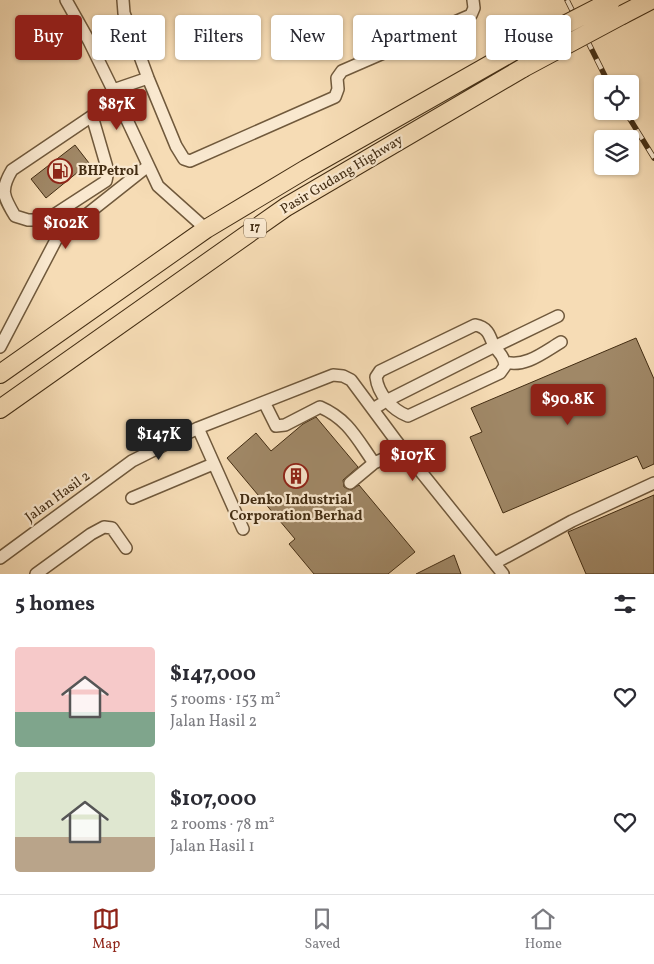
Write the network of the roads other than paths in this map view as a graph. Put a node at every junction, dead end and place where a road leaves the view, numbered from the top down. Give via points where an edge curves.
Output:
1 (66, 0) edge
2 (123, 0) edge
3 (473, 0) edge
4 (611, 0) edge
5 (651, 0) edge
6 (148, 78) junction
7 (113, 90) junction
8 (92, 116) junction
9 (148, 166) junction
10 (206, 229) junction
11 (558, 316) dead end
12 (561, 342) dead end
13 (494, 347) junction
14 (0, 348) edge
15 (505, 362) junction
16 (0, 374) edge
17 (386, 401) junction
18 (264, 402) junction
19 (0, 409) edge
20 (373, 409) junction
21 (198, 428) junction
22 (404, 450) junction
23 (374, 463) junction
24 (213, 464) junction
25 (654, 483) edge
26 (350, 484) dead end
27 (132, 498) dead end
28 (243, 529) dead end
29 (126, 548) dead end
30 (0, 558) edge
31 (495, 563) junction
32 (36, 574) edge
33 (503, 574) edge

1 - 7 street
2 - 6 street via 124,12
3 - 6 street via 471,15 342,71 337,78 335,97 190,161 184,159 176,146
4 - 10 highway, Pasir Gudang Highway / 17, bridge via 314,164
5 - 19 highway, Pasir Gudang Highway / 17, bridge via 523,68 286,207
6 - 7 street
7 - 8 street via 109,107
7 - 9 street
8 - 8 street via 4,178 0,192 15,216 46,220 106,181 108,171
9 - 10 street via 158,186
9 - 14 street via 57,238
10 - 16 highway, Pasir Gudang Highway / 17
11 - 13 street
12 - 15 street via 522,364
13 - 15 street
13 - 17 street
13 - 17 street via 487,329 475,325 380,371 377,382
15 - 17 street via 500,373 410,416
17 - 20 street
18 - 20 street, Jalan Hasil 2 via 334,375 351,380
18 - 21 street, Jalan Hasil 2
18 - 23 street via 276,426 285,425 320,407 334,413 348,426
20 - 22 street
21 - 24 street
21 - 30 street, Jalan Hasil 2 via 132,461
22 - 23 street
22 - 31 street
23 - 26 street
24 - 27 street
24 - 28 street
25 - 31 street via 572,521
29 - 32 street via 112,528 104,527
31 - 33 street

